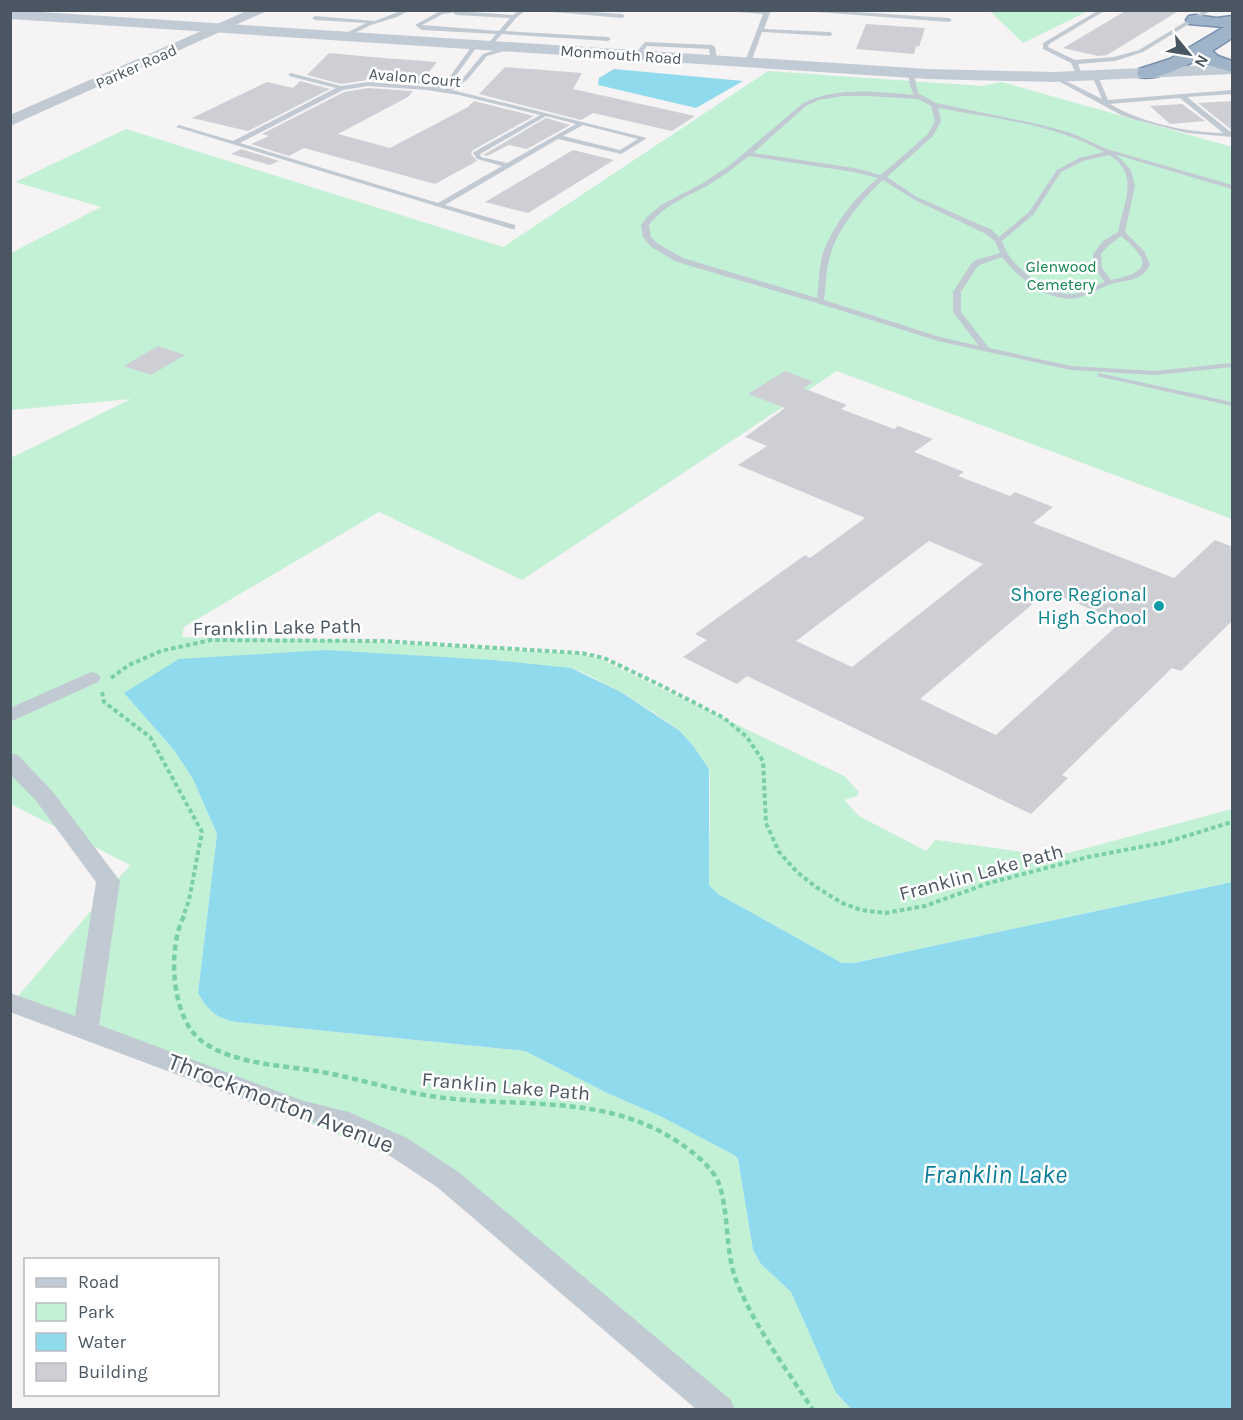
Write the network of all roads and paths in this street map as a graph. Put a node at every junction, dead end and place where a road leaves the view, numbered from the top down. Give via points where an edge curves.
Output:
1 (262, 10) edge
2 (322, 10) edge
3 (408, 10) edge
4 (524, 10) edge
5 (533, 10) edge
6 (715, 10) edge
7 (793, 10) edge
8 (1104, 10) edge
9 (768, 12) edge
10 (17, 14) edge
11 (1202, 15) edge
12 (622, 16) dead end
13 (514, 17) junction
14 (949, 20) dead end
15 (1233, 21) edge
16 (223, 28) junction
17 (370, 29) junction
18 (760, 30) junction
19 (1233, 30) edge
20 (830, 34) dead end
21 (608, 39) dead end
22 (489, 41) junction
23 (513, 47) junction
24 (1200, 51) junction
25 (748, 62) junction
26 (1233, 68) edge
27 (1083, 72) junction
28 (911, 73) junction
29 (1146, 74) junction
30 (291, 75) dead end
31 (1054, 78) junction
32 (341, 88) junction
33 (433, 89) junction
34 (447, 91) junction
35 (1233, 92) edge
36 (1181, 96) junction
37 (918, 98) junction
38 (1106, 102) junction
39 (934, 105) junction
40 (545, 114) junction
41 (10, 121) edge
42 (582, 123) junction
43 (179, 127) dead end
44 (1231, 135) edge
45 (557, 137) junction
46 (234, 143) junction
47 (1108, 151) junction
48 (748, 154) junction
49 (507, 165) junction
50 (883, 177) junction
51 (1233, 187) edge
52 (439, 205) junction
53 (512, 227) dead end
54 (1121, 233) junction
55 (999, 240) junction
56 (1004, 254) junction
57 (1109, 282) junction
58 (820, 301) junction
59 (987, 350) junction
60 (1233, 365) edge
61 (1071, 368) junction
62 (1155, 373) junction
63 (1150, 386) junction
64 (1233, 404) edge
65 (100, 683) junction
66 (10, 716) edge
67 (10, 760) edge
68 (1233, 822) edge
69 (10, 1002) edge
70 (86, 1030) junction
71 (720, 1410) edge
72 (813, 1410) edge

1 - 16 street, Parker Road
2 - 17 lane via 315,18
3 - 17 lane
4 - 13 lane
5 - 12 lane
6 - 9 lane
7 - 14 lane
8 - 27 lane via 1046,44 1045,48
9 - 18 lane
10 - 16 main road, Monmouth Road
11 - 15 highway via 1210,23
11 - 27 lane via 1141,51
13 - 22 lane
13 - 22 lane via 442,12 418,25
16 - 17 main road, Monmouth Road via 344,36
16 - 41 street, Parker Road
17 - 22 main road, Monmouth Road
18 - 20 lane
18 - 25 lane
19 - 24 highway
21 - 22 lane
22 - 23 main road, Monmouth Road
22 - 33 lane via 453,76
23 - 25 main road, Monmouth Road
23 - 34 lane via 485,55 465,79
24 - 26 highway
24 - 29 highway
25 - 28 main road, Monmouth Road
26 - 29 main road, Monmouth Road
27 - 29 main road, Monmouth Road
27 - 31 main road, Monmouth Road
27 - 38 lane
28 - 31 main road, Monmouth Road
28 - 37 lane
30 - 32 lane
31 - 38 lane
32 - 33 lane, Avalon Court via 368,84
32 - 46 lane, Avalon Court
33 - 34 lane, Avalon Court
34 - 40 lane, Avalon Court
35 - 36 lane
36 - 38 lane
36 - 44 lane
37 - 39 lane
37 - 48 lane via 857,94 816,100 798,108
38 - 44 lane via 1148,121 1206,136
39 - 47 lane via 1049,129
39 - 50 lane via 938,121 931,135
40 - 42 lane, Avalon Court
40 - 49 lane via 476,153 479,158
42 - 45 lane
42 - 45 lane, Avalon Court via 644,138 621,152
43 - 46 lane
45 - 49 lane
46 - 52 lane
47 - 51 lane
47 - 54 lane via 1128,169 1131,177
47 - 55 lane via 1059,171 1032,213
48 - 50 lane
48 - 58 lane via 654,215 645,225 647,237 680,260
49 - 52 lane
50 - 55 lane via 915,198 980,227
50 - 58 lane via 859,199 834,236 824,267
52 - 53 lane
54 - 57 lane via 1097,254 1098,268
54 - 57 lane via 1143,251 1146,260 1137,275
55 - 56 lane
56 - 57 lane via 1036,285 1057,294 1081,296
56 - 59 lane via 974,266 957,292 957,312
58 - 59 lane via 896,327
59 - 61 lane
60 - 62 lane
61 - 62 lane
61 - 63 lane
62 - 63 lane
63 - 64 lane
65 - 66 street
65 - 68 path, Franklin Lake Path via 144,657 207,640 336,639 581,653 604,658 724,718 747,737 763,761 766,823 779,852 797,872 842,903 885,913 925,906 1088,857 1167,842
65 - 72 path, Franklin Lake Path via 104,702 150,737 202,832 202,848 186,912 178,927 175,955 183,1016 197,1037 230,1054 267,1064 346,1076 406,1092 618,1112 663,1130 694,1154 719,1184 732,1271 751,1313
67 - 70 street via 45,797 108,881
69 - 70 street, Throckmorton Avenue
70 - 71 street, Throckmorton Avenue via 302,1111 318,1112 410,1152

